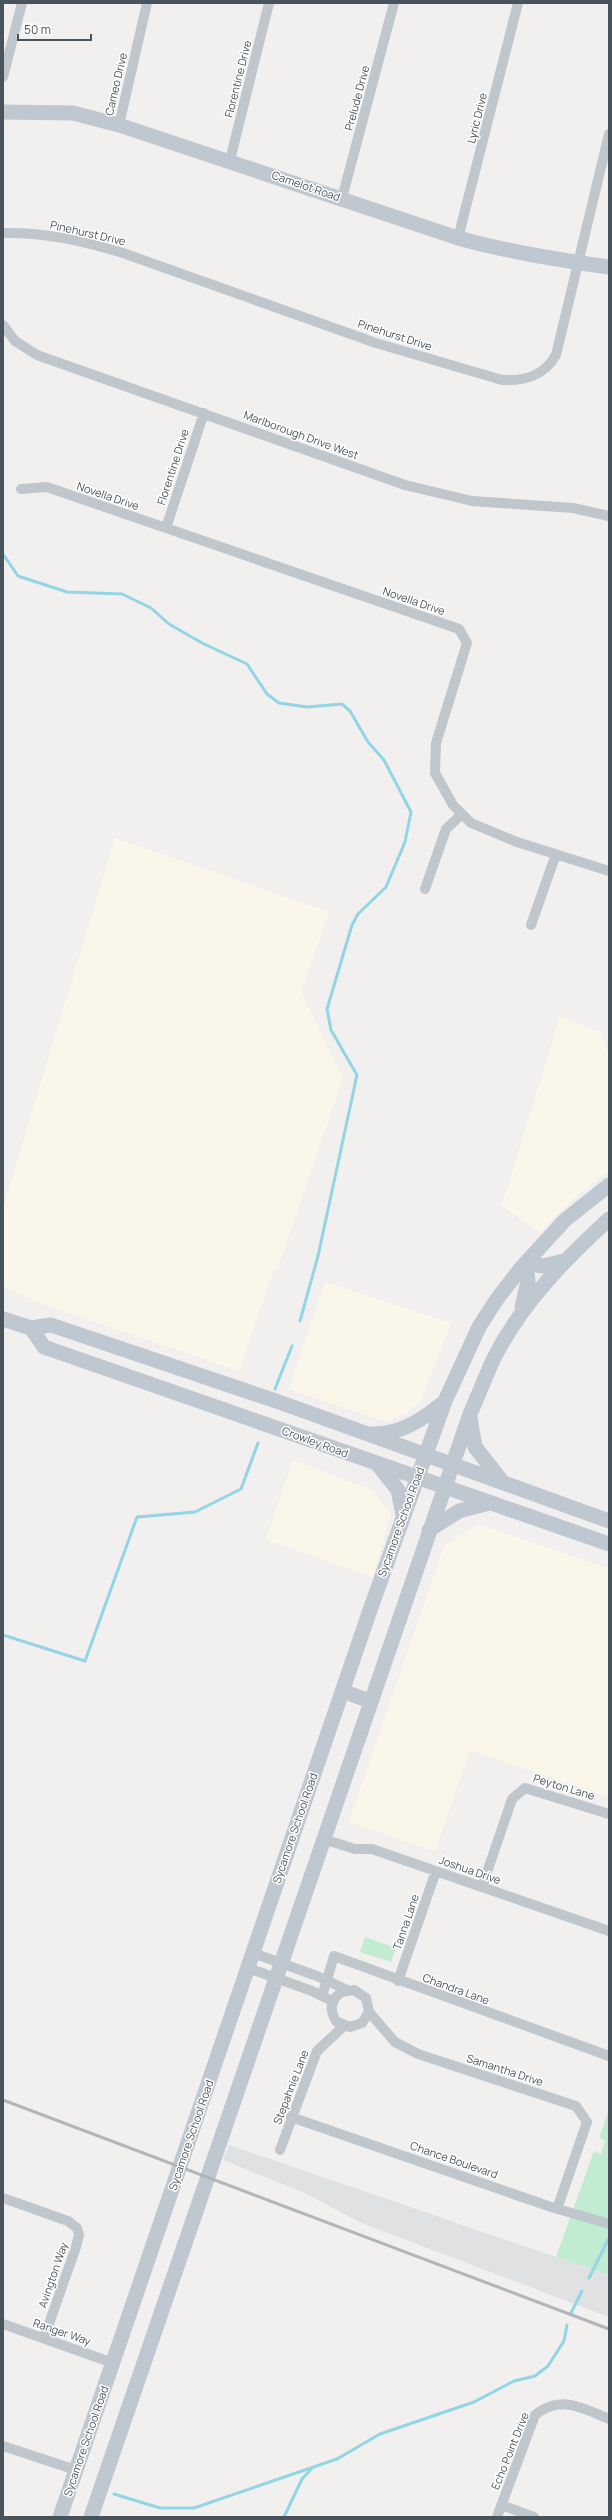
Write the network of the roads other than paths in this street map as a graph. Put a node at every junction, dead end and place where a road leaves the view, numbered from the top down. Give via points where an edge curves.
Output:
1 (22, 3) edge
2 (147, 3) edge
3 (269, 3) edge
4 (394, 3) edge
5 (518, 3) edge
6 (3, 77) edge
7 (3, 112) edge
8 (118, 125) junction
9 (609, 134) edge
10 (230, 160) junction
11 (342, 198) junction
12 (3, 233) edge
13 (458, 238) junction
14 (579, 263) junction
15 (609, 267) edge
16 (3, 325) edge
17 (204, 413) junction
18 (21, 489) dead end
19 (609, 516) edge
20 (166, 528) junction
21 (462, 814) junction
22 (556, 854) junction
23 (609, 871) edge
24 (425, 890) dead end
25 (531, 925) dead end
26 (609, 1185) edge
27 (609, 1218) edge
28 (564, 1261) junction
29 (526, 1263) junction
30 (3, 1319) edge
31 (517, 1319) junction
32 (30, 1328) junction
33 (445, 1401) junction
34 (470, 1414) junction
35 (369, 1434) junction
36 (426, 1454) junction
37 (377, 1464) junction
38 (452, 1464) junction
39 (417, 1477) junction
40 (502, 1481) junction
41 (444, 1487) junction
42 (489, 1503) junction
43 (404, 1516) junction
44 (609, 1521) edge
45 (429, 1530) junction
46 (609, 1544) edge
47 (342, 1691) junction
48 (370, 1701) junction
49 (609, 1814) edge
50 (323, 1838) junction
51 (436, 1871) junction
52 (482, 1887) junction
53 (609, 1931) edge
54 (253, 1953) junction
55 (281, 1963) junction
56 (248, 1968) junction
57 (276, 1977) junction
58 (326, 1981) junction
59 (398, 1981) junction
60 (347, 1990) junction
61 (322, 1996) junction
62 (333, 2002) junction
63 (369, 2012) junction
64 (344, 2026) junction
65 (609, 2056) edge
66 (292, 2117) junction
67 (280, 2150) dead end
68 (3, 2198) edge
69 (557, 2209) junction
70 (609, 2224) edge
71 (3, 2324) edge
72 (44, 2338) junction
73 (113, 2363) junction
74 (609, 2419) edge
75 (3, 2446) edge
76 (76, 2470) junction
77 (501, 2505) junction
78 (60, 2517) edge
79 (91, 2517) edge
80 (497, 2517) edge
81 (534, 2517) edge

1 - 6 street
2 - 8 street, Cameo Drive
3 - 10 street, Florentine Drive
4 - 11 street, Prelude Drive
5 - 13 street, Lyric Drive
7 - 8 main road, Camelot Road via 73,113
8 - 10 main road, Camelot Road
9 - 14 street, Pinehurst Drive
10 - 11 main road, Camelot Road
11 - 13 main road, Camelot Road
12 - 14 street, Pinehurst Drive via 41,234 81,241 123,253 376,343 502,380 520,381 549,368 558,349
13 - 14 main road, Camelot Road via 495,248
14 - 15 main road, Camelot Road
16 - 17 street, Marlborough Drive West via 15,341 37,355
17 - 19 street, Marlborough Drive West via 405,485 456,498 573,508
17 - 20 street, Florentine Drive
18 - 20 street, Novella Drive via 47,487
20 - 21 street, Novella Drive via 459,629 467,643 436,743 436,773 453,805
21 - 22 street, Novella Drive via 471,823 517,842
21 - 24 street via 446,829
22 - 23 street, Novella Drive
22 - 25 street
26 - 29 main road, Sycamore School Road via 565,1220
27 - 28 main road
28 - 29 main road via 543,1266
28 - 31 main road
29 - 31 main road via 528,1282
29 - 33 main road, Sycamore School Road via 497,1299 479,1327
30 - 32 main road
31 - 34 main road via 494,1359
32 - 35 main road via 51,1325
32 - 37 main road, Crowley Road via 44,1346
33 - 35 main road via 426,1417 404,1429 385,1434
33 - 36 main road, Sycamore School Road
34 - 38 main road
34 - 40 main road via 475,1447
35 - 36 main road
36 - 38 main road
36 - 39 main road, Sycamore School Road
37 - 39 main road, Crowley Road
37 - 43 main road via 398,1490
38 - 40 main road
38 - 41 main road
39 - 41 main road, Crowley Road
39 - 43 main road, Sycamore School Road
40 - 44 main road
41 - 42 main road, Crowley Road
41 - 45 main road
42 - 45 main road via 459,1511
42 - 46 main road, Crowley Road
43 - 47 main road, Sycamore School Road
45 - 48 main road
47 - 48 main road
47 - 54 main road, Sycamore School Road
48 - 50 main road
49 - 52 street, Peyton Lane via 525,1788 512,1800
50 - 51 street, Joshua Drive via 355,1849 372,1849
50 - 55 main road
51 - 52 street, Joshua Drive
51 - 59 street, Tanna Lane
52 - 53 street, Joshua Drive
54 - 55 street, Samantha Drive
54 - 56 main road, Sycamore School Road
55 - 57 main road
55 - 58 street, Samantha Drive
56 - 57 street
56 - 73 main road, Sycamore School Road
57 - 61 street
57 - 79 main road
58 - 59 street, Chandra Lane via 334,1956
58 - 60 street, Samantha Drive
58 - 61 street, Chandra Lane
59 - 65 street, Chandra Lane
60 - 62 street via 341,1992
60 - 63 street, Samantha Drive via 361,1993 369,2004
61 - 62 street
62 - 64 street via 333,2016
63 - 64 street, Stepahnie Lane via 367,2018 357,2026
63 - 69 street, Samantha Drive via 395,2042 418,2054 576,2106 587,2122
64 - 66 street, Stepahnie Lane via 317,2051
66 - 67 street, Stepahnie Lane
66 - 69 street, Chance Boulevard
68 - 72 street, Avington Way via 68,2221 77,2228 80,2235
69 - 70 street, Chance Boulevard
71 - 72 street, Ranger Way
72 - 73 street, Ranger Way
73 - 76 main road, Sycamore School Road
74 - 77 street, Echo Point Drive via 578,2406 556,2404 545,2407 535,2415
75 - 76 street
76 - 78 main road, Sycamore School Road
77 - 80 street, Echo Point Drive
77 - 81 street

